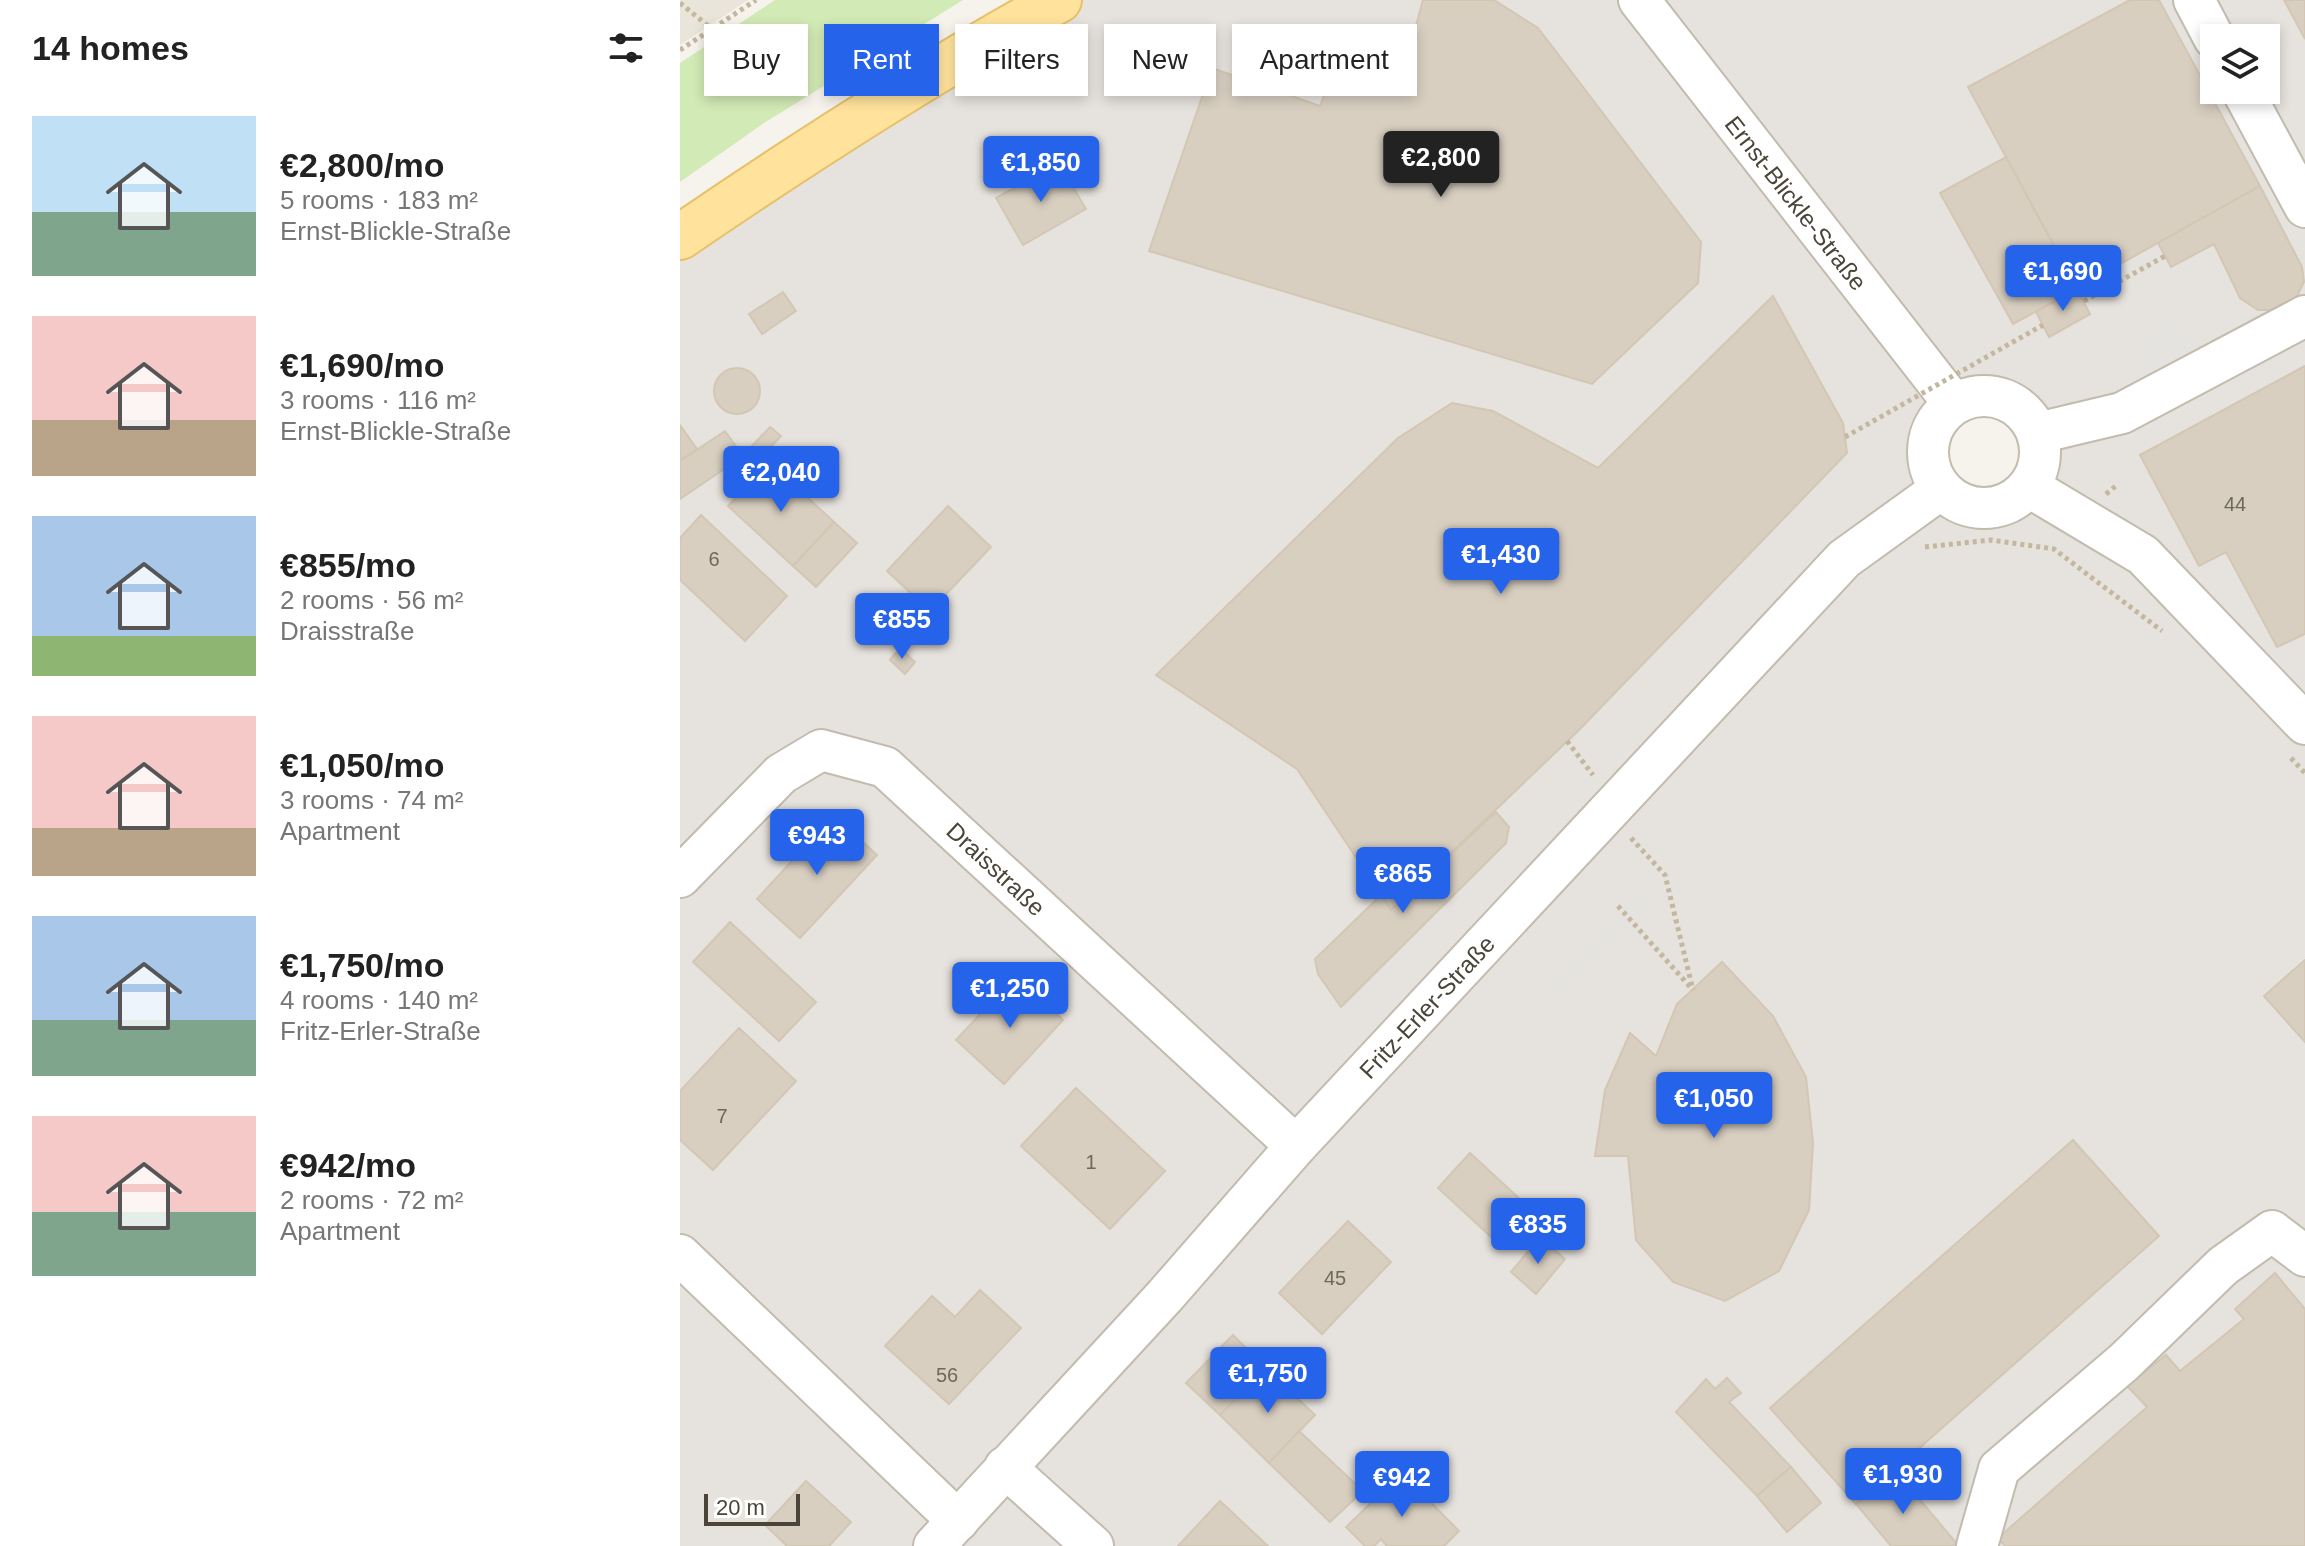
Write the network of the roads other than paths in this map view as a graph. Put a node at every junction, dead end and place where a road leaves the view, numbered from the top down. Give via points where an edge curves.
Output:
1 (1059, 0) edge
2 (1639, 0) edge
3 (2194, 0) edge
4 (2207, 24) edge
5 (2250, 104) edge
6 (2305, 207) edge
7 (680, 237) edge
8 (2305, 316) edge
9 (1954, 404) junction
10 (2038, 433) junction
11 (2029, 487) junction
12 (1941, 489) junction
13 (2295, 738) edge
14 (680, 877) edge
15 (1296, 1146) junction
16 (680, 1255) edge
17 (2305, 1256) edge
18 (1005, 1467) junction
19 (946, 1533) edge
20 (1093, 1546) edge
21 (1977, 1546) edge

1 - 7 main road via 785,166
2 - 9 street, Ernst-Blickle-Straße
3 - 4 street
5 - 6 street
8 - 10 street via 2122,413
9 - 10 street via 1996,396 2021,410
9 - 12 street via 1937,420 1929,441 1929,465
10 - 11 street via 2041,459
11 - 12 street via 2011,502 1983,509 1960,503
11 - 13 street via 2143,555
12 - 15 street, Fritz-Erler-Straße via 1844,559
14 - 15 street, Draisstraße via 781,774 821,750 885,767
15 - 18 street, Fritz-Erler-Straße
16 - 19 street
17 - 21 street via 2272,1231 2223,1266 2124,1362 1999,1469
18 - 19 street, Fritz-Erler-Straße
18 - 20 street

